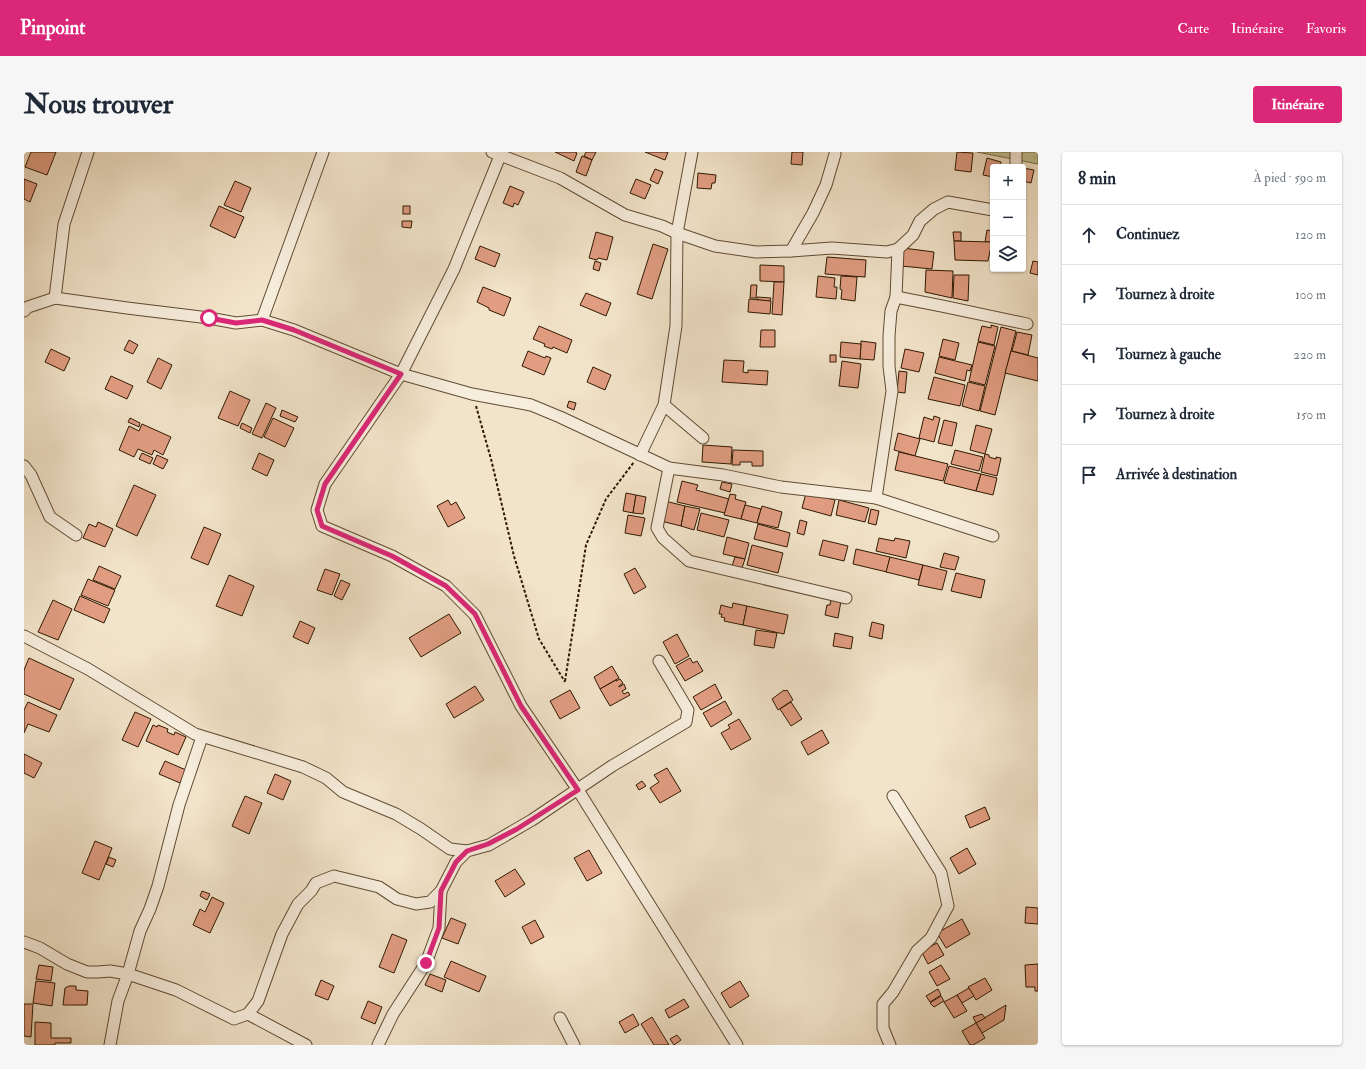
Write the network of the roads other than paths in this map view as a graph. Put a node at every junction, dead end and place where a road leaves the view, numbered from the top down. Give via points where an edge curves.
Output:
1 (88, 152) edge
2 (323, 152) edge
3 (692, 152) edge
4 (1016, 152) edge
5 (496, 154) edge
6 (835, 154) dead end
7 (1016, 164) edge
8 (990, 209) edge
9 (677, 233) junction
10 (898, 249) junction
11 (791, 251) junction
12 (896, 297) junction
13 (55, 298) junction
14 (25, 307) edge
15 (262, 320) junction
16 (1027, 324) dead end
17 (401, 374) junction
18 (664, 405) junction
19 (703, 438) dead end
20 (640, 455) junction
21 (24, 466) edge
22 (669, 468) junction
23 (876, 498) junction
24 (76, 535) dead end
25 (993, 536) dead end
26 (846, 598) dead end
27 (24, 636) edge
28 (659, 660) dead end
29 (202, 737) junction
30 (578, 790) junction
31 (893, 796) dead end
32 (467, 851) junction
33 (441, 891) junction
34 (24, 942) edge
35 (128, 974) junction
36 (248, 1014) junction
37 (560, 1018) dead end
38 (110, 1045) edge
39 (306, 1045) edge
40 (378, 1045) edge
41 (574, 1045) edge
42 (737, 1045) edge
43 (890, 1045) edge

1 - 13 street via 64,224
2 - 15 street
3 - 9 street
4 - 7 street
5 - 9 street via 560,178 625,215
5 - 17 street via 454,269
6 - 11 street via 826,185
8 - 10 street via 948,202 934,209 920,221 913,235
9 - 11 street via 734,250
9 - 18 street via 676,326
10 - 11 street via 887,252 832,248
10 - 12 street
12 - 16 street
12 - 23 street via 891,311 889,336 892,391
13 - 14 street
13 - 15 street via 236,323
15 - 17 street via 294,330
17 - 20 street via 472,394 531,405
17 - 30 street via 325,484 317,510 322,526 392,556 446,586 475,614 521,706
18 - 19 street
18 - 20 street
20 - 22 street
21 - 24 street via 31,475 50,516
22 - 23 street via 723,475 781,487
22 - 26 street via 657,528 663,538 689,561
23 - 25 street
27 - 29 street via 88,669
28 - 30 street via 688,710 686,722 612,766
29 - 32 street via 303,768 326,778 343,792 396,814 450,849
29 - 35 street via 179,805 158,886 140,931
30 - 32 street via 512,832
30 - 42 street
31 - 43 street via 941,873 948,906 931,938 917,951 883,1004 883,1028
32 - 33 street via 456,862
33 - 36 street via 430,902 416,904 397,899 379,887 334,876 316,883 298,904 282,934 258,1001
33 - 40 street via 439,928 426,963 393,1014
34 - 35 street via 87,972 110,971
35 - 36 street via 176,990 234,1019
35 - 38 street via 118,1001
36 - 39 street
37 - 41 street

